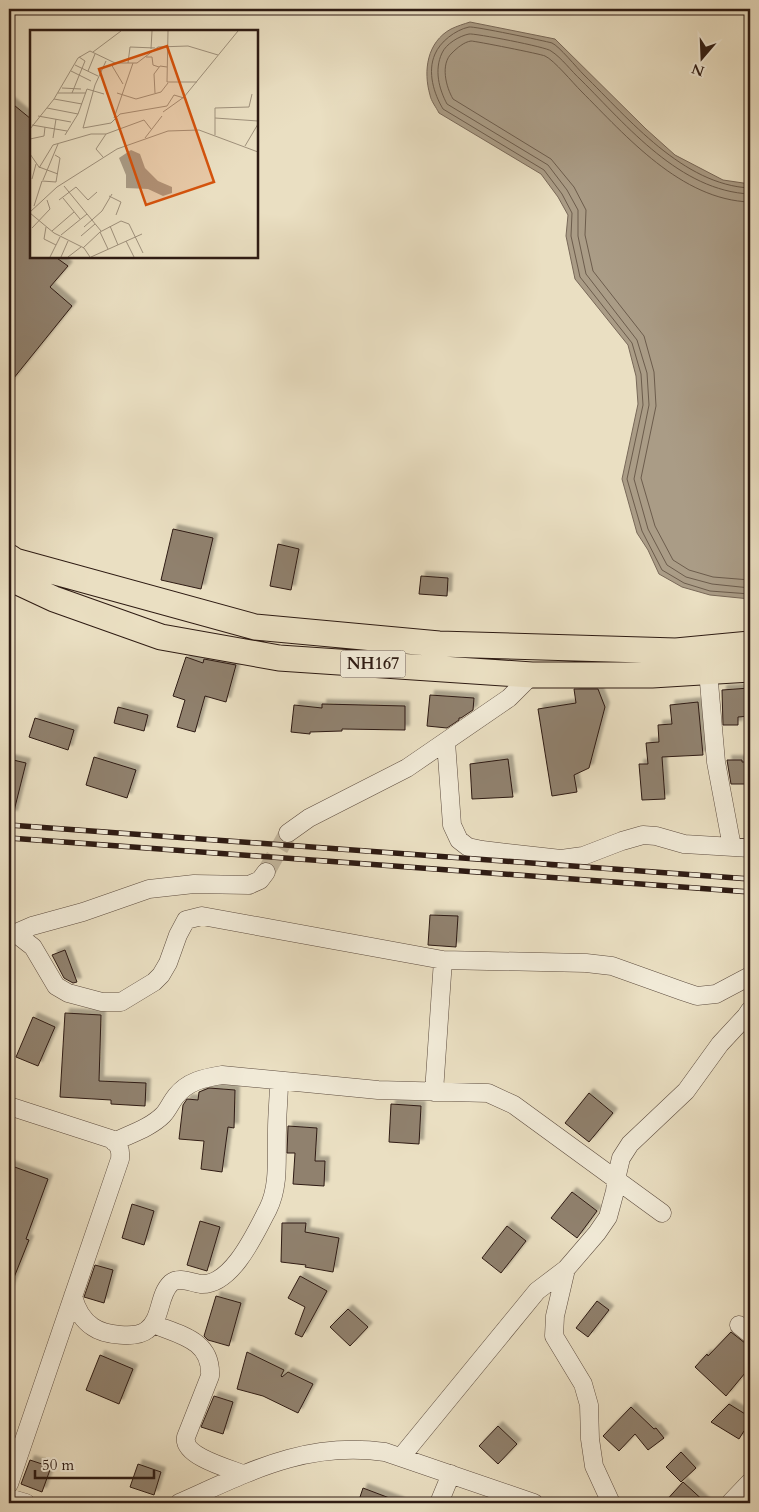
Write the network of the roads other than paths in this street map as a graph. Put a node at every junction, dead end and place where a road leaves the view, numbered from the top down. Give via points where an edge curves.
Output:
1 (9, 557) edge
2 (9, 578) edge
3 (750, 644) edge
4 (750, 669) edge
5 (708, 671) junction
6 (532, 675) junction
7 (446, 742) junction
8 (288, 833) tunnel mouth
9 (732, 847) junction
10 (750, 848) edge
11 (266, 872) tunnel mouth
12 (12, 935) edge
13 (443, 960) junction
14 (750, 976) edge
15 (750, 1010) edge
16 (279, 1081) junction
17 (434, 1092) junction
18 (9, 1106) edge
19 (114, 1142) junction
20 (616, 1180) junction
21 (662, 1213) dead end
22 (566, 1269) junction
23 (73, 1296) junction
24 (153, 1324) junction
25 (401, 1457) junction
26 (244, 1474) junction
27 (451, 1474) junction
28 (750, 1482) edge
29 (9, 1484) edge
30 (9, 1498) edge
31 (186, 1502) edge
32 (26, 1503) edge
33 (439, 1503) edge
34 (534, 1503) edge
35 (611, 1503) edge
36 (730, 1503) edge

1 - 3 highway, NH167 via 255,627 439,644 676,651
2 - 6 highway, NH167 via 54,599 161,637 279,658
4 - 5 highway, NH167
5 - 6 highway, NH167 via 652,675
5 - 9 street via 716,762
6 - 7 street via 509,698
7 - 8 street via 408,768 309,818
7 - 9 street via 452,825 459,840 468,847 560,859 583,856 643,835 684,844
9 - 10 street
11 - 12 street via 260,880 249,885 194,884 149,889
12 - 13 street via 33,947 56,986 68,994 102,1002 121,1002 154,982 168,963 186,920 202,916
13 - 14 street via 612,966 697,996 716,994
13 - 17 street
15 - 20 street via 720,1044 686,1092 630,1144 621,1158
16 - 17 street
16 - 19 street via 222,1075 187,1084 163,1115
16 - 24 street via 276,1176 270,1206 247,1248 229,1272 215,1282 202,1284 178,1280 172,1283
17 - 20 street via 488,1093 514,1105
18 - 19 street
19 - 23 street via 121,1150 120,1159
20 - 21 street
20 - 22 street via 608,1217
22 - 25 street via 537,1291
22 - 35 street via 554,1316 554,1336 583,1384 589,1405 594,1466
23 - 24 street via 77,1309 93,1328 135,1335
23 - 29 street
24 - 26 street via 201,1346 211,1367 186,1437 188,1447 206,1460
25 - 26 street via 360,1448 314,1452 260,1466
25 - 27 street
26 - 31 street
27 - 33 street
27 - 34 street
28 - 36 street
30 - 32 street

